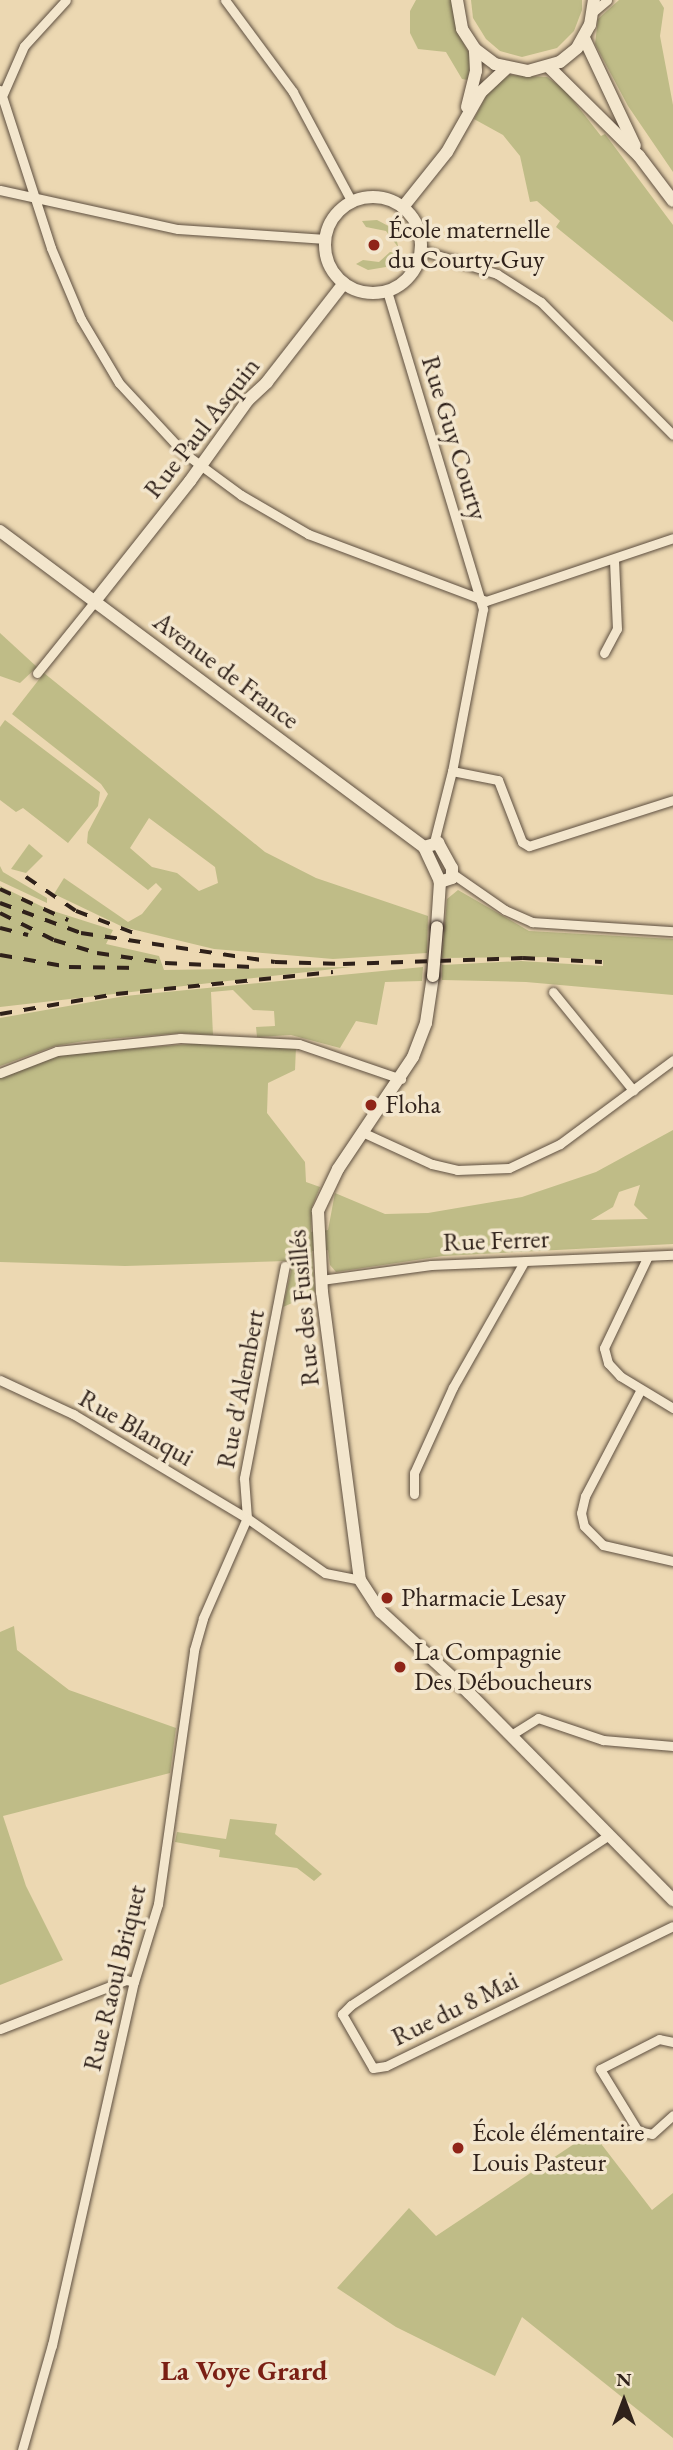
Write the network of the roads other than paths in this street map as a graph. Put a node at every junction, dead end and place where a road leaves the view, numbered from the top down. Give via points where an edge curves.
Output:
1 (66, 0) edge
2 (225, 0) edge
3 (457, 0) edge
4 (607, 0) edge
5 (594, 5) edge
6 (584, 38) junction
7 (475, 49) junction
8 (549, 66) junction
9 (507, 68) junction
10 (1, 92) edge
11 (464, 117) junction
12 (639, 156) junction
13 (0, 190) edge
14 (36, 201) junction
15 (673, 201) edge
16 (352, 202) junction
17 (403, 207) junction
18 (326, 239) junction
19 (421, 250) junction
20 (344, 283) junction
21 (387, 291) junction
22 (673, 435) edge
23 (199, 466) junction
24 (0, 531) edge
25 (673, 538) edge
26 (614, 560) junction
27 (481, 598) junction
28 (95, 601) junction
29 (604, 653) dead end
30 (37, 673) dead end
31 (453, 771) junction
32 (673, 800) edge
33 (429, 844) junction
34 (453, 874) junction
35 (440, 882) junction
36 (673, 931) edge
37 (553, 992) dead end
38 (673, 1060) edge
39 (0, 1073) edge
40 (401, 1079) junction
41 (633, 1090) junction
42 (362, 1132) junction
43 (673, 1255) edge
44 (648, 1256) junction
45 (524, 1262) junction
46 (285, 1266) dead end
47 (321, 1280) junction
48 (0, 1380) edge
49 (640, 1391) junction
50 (673, 1408) edge
51 (414, 1494) dead end
52 (247, 1518) junction
53 (673, 1561) edge
54 (360, 1580) junction
55 (511, 1735) junction
56 (673, 1746) edge
57 (609, 1835) junction
58 (673, 1900) edge
59 (673, 1926) edge
60 (134, 1982) junction
61 (0, 2029) edge
62 (673, 2042) edge
63 (673, 2115) edge
64 (22, 2450) edge

1 - 10 street via 24,46
2 - 16 street via 293,92
3 - 7 street via 462,29
4 - 5 street
5 - 6 street
6 - 8 street via 569,55
6 - 12 street
7 - 9 street
7 - 11 street via 476,71
8 - 9 street via 528,71
8 - 12 street
9 - 11 street via 481,92
10 - 14 street
11 - 17 street via 447,152
12 - 15 street
13 - 14 street
14 - 18 street via 178,229
14 - 23 street via 64,284 119,383
16 - 17 street via 374,197
16 - 18 street via 334,217
17 - 19 street via 418,228
18 - 20 street via 329,264
19 - 21 street via 406,279
19 - 22 street via 497,274 531,294
20 - 21 street via 369,293
20 - 23 street, Rue Paul Asquin
21 - 27 street, Rue Guy Courty
23 - 27 street via 308,534
23 - 28 street, Rue Paul Asquin
24 - 28 street, Avenue de France
25 - 26 street
26 - 27 street via 492,601
26 - 29 street via 617,629
27 - 31 street, Rue Guy Courty via 484,619
28 - 30 street
28 - 33 street, Avenue de France
31 - 32 street via 498,780 522,842 529,846
31 - 33 street, Rue Guy Courty
33 - 34 street via 441,846
33 - 35 street
34 - 35 street
34 - 36 street via 513,915 544,923
35 - 40 street, Rue des Fusillés, bridge via 433,976 421,1037
37 - 41 street
38 - 41 street
39 - 40 street via 57,1051 180,1038 299,1044
40 - 42 street, Rue des Fusillés
41 - 42 street via 538,1158 495,1171 432,1164
42 - 47 street, Rue des Fusillés via 328,1188 318,1223
43 - 44 street, Rue Ferrer
44 - 45 street, Rue Ferrer
44 - 49 street via 604,1348 608,1363
45 - 47 street, Rue Ferrer via 431,1265
45 - 51 street via 453,1387 414,1473
46 - 52 street, Rue d'Alembert via 244,1478
47 - 54 street, Rue des Fusillés
48 - 52 street, Rue Blanqui via 73,1414
49 - 50 street
49 - 53 street via 585,1496 581,1513 584,1526 603,1545
52 - 54 street, Rue Blanqui via 324,1573
52 - 60 street, Rue Raoul Briquet via 207,1607 194,1650 158,1904
54 - 55 street via 381,1612
55 - 56 street via 538,1718 603,1740
55 - 57 street
57 - 58 street
57 - 59 street, Rue du 8 Mai via 351,2005 342,2014 373,2068 386,2066
60 - 61 street via 126,1980
60 - 64 street, Rue Raoul Briquet via 52,2345
62 - 63 street via 659,2039 600,2070 638,2131 652,2134

